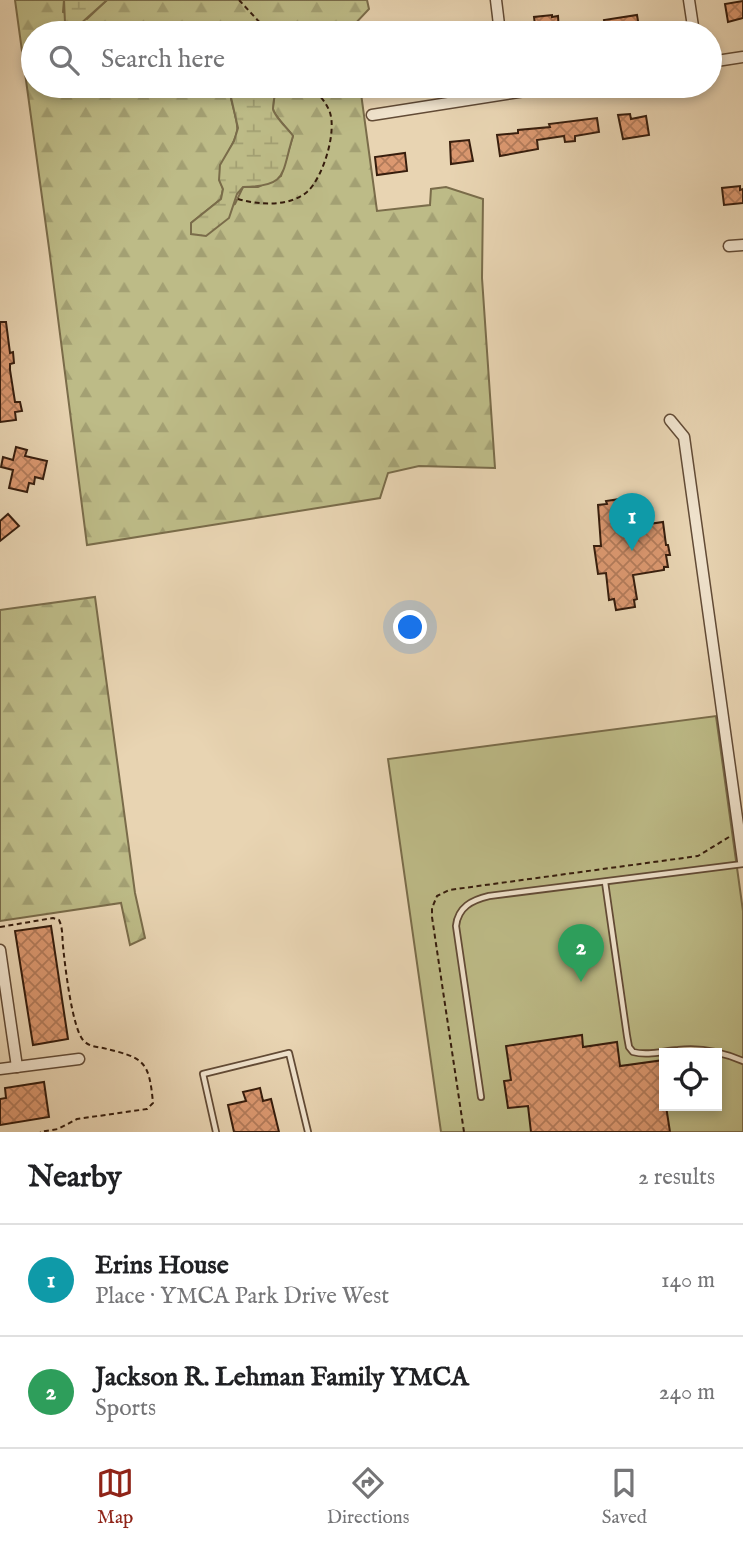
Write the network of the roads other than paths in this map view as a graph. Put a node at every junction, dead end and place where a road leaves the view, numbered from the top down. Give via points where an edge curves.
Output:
1 (496, 0) edge
2 (689, 0) edge
3 (498, 21) edge
4 (692, 21) edge
5 (743, 57) edge
6 (722, 60) edge
7 (463, 98) edge
8 (372, 115) dead end
9 (743, 245) edge
10 (729, 246) dead end
11 (670, 420) dead end
12 (743, 862) edge
13 (605, 882) junction
14 (0, 950) edge
15 (79, 1059) dead end
16 (743, 1061) edge
17 (17, 1067) junction
18 (0, 1069) edge
19 (481, 1097) dead end
20 (216, 1132) edge
21 (308, 1132) edge

1 - 3 street
2 - 4 street
5 - 6 street
7 - 8 street
9 - 10 street
11 - 12 street via 684,438
12 - 13 lane
13 - 16 lane via 629,1047 642,1054 711,1050
13 - 19 lane via 489,896 460,912 456,926
14 - 17 street
15 - 17 street
17 - 18 street
20 - 21 lane via 203,1074 289,1053

